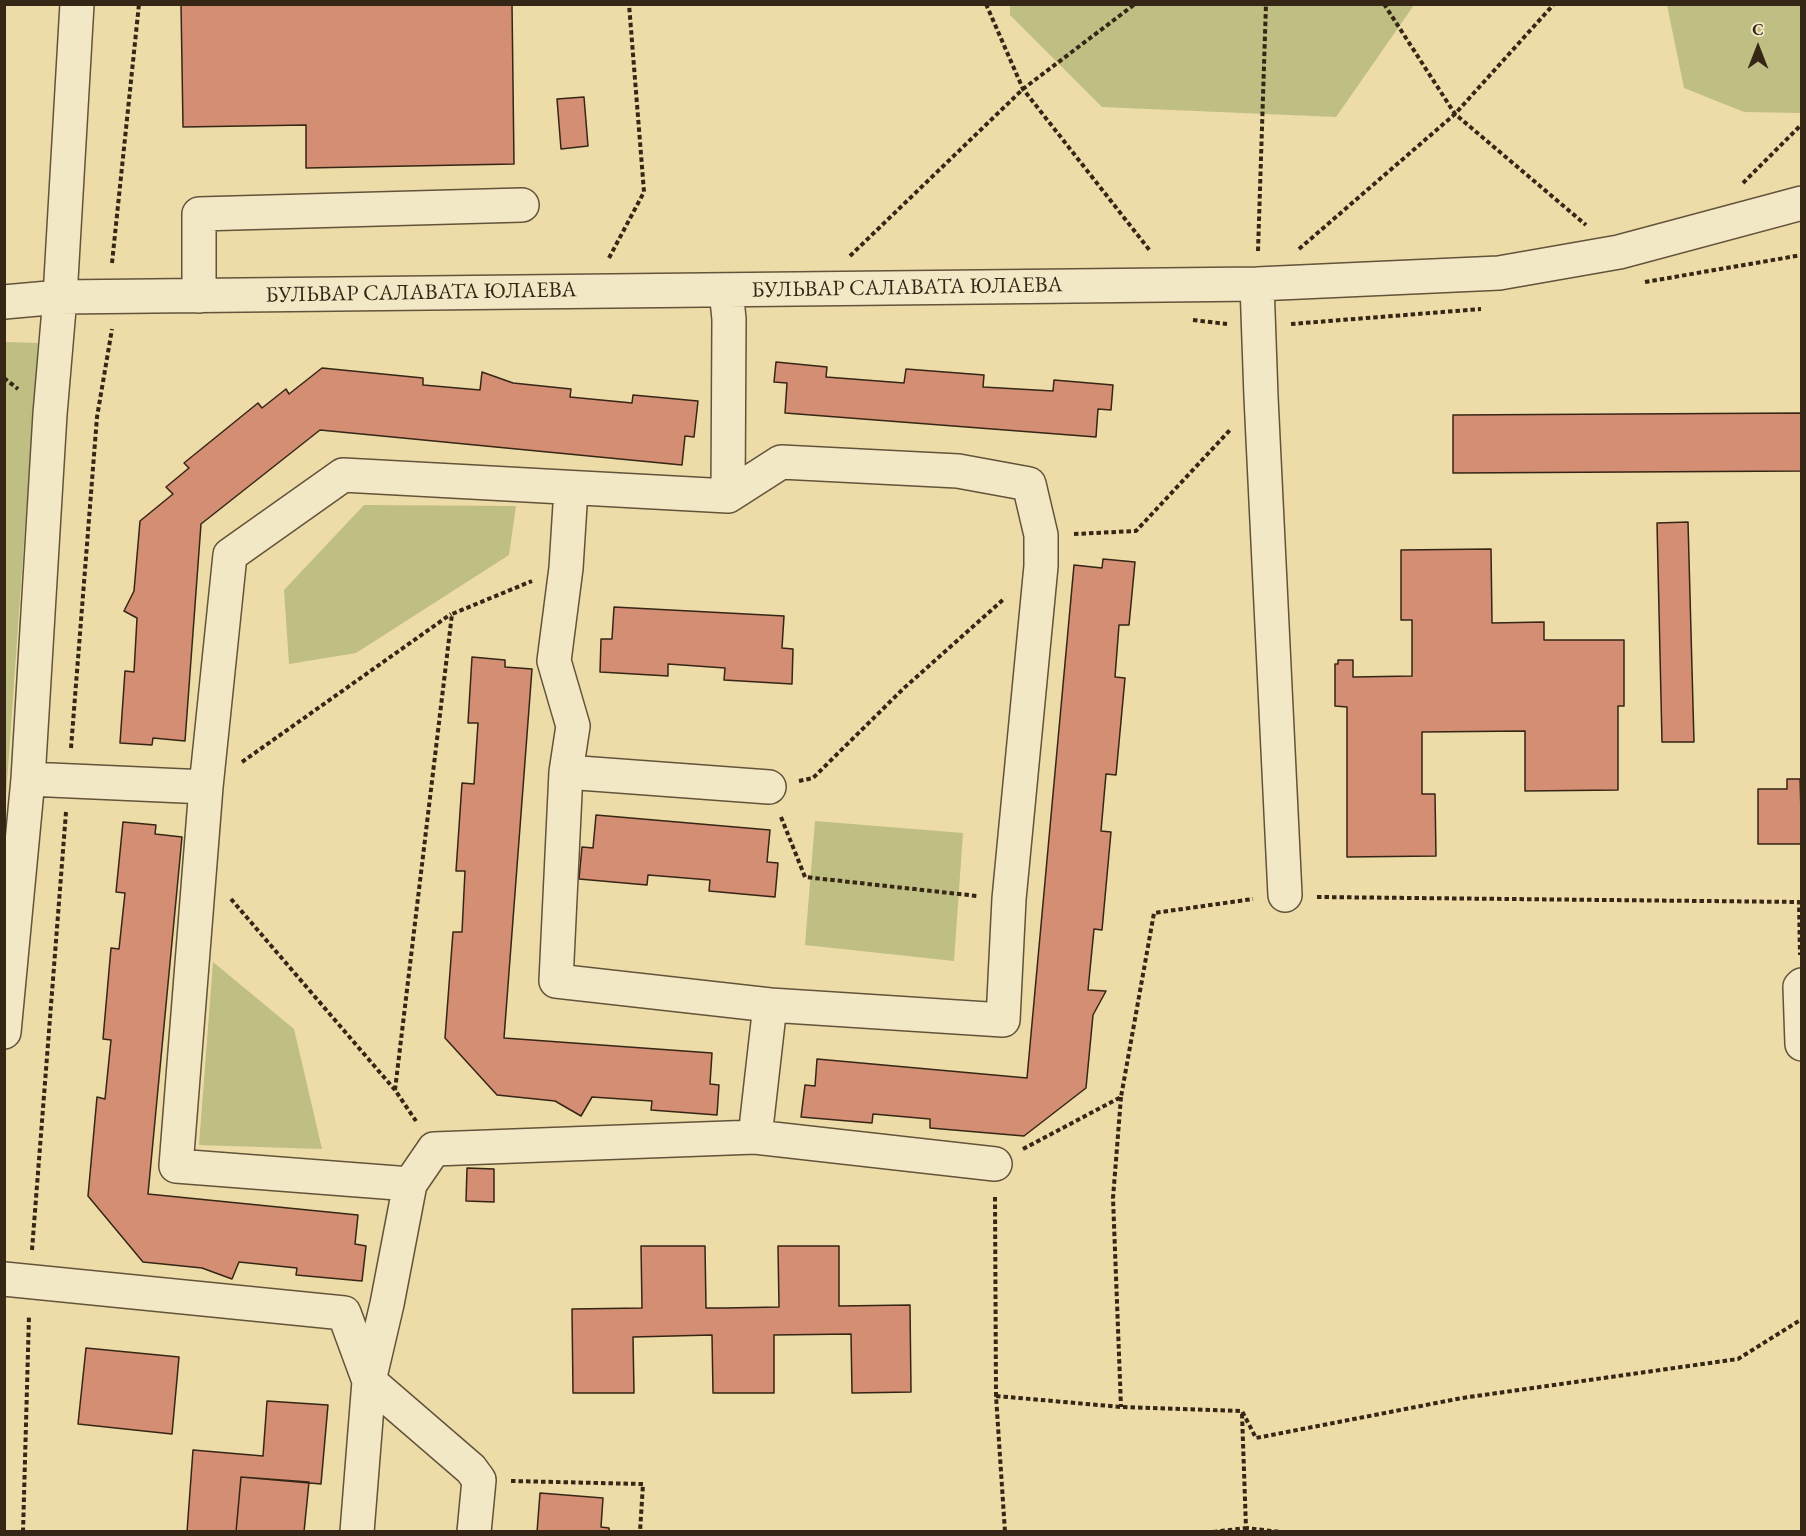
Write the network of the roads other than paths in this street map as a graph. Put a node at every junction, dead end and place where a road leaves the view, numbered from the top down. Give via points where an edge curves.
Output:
1 (77, 4) edge
2 (1802, 203) edge
3 (522, 205) dead end
4 (1257, 284) junction
5 (726, 290) junction
6 (199, 296) junction
7 (60, 297) junction
8 (4, 302) edge
9 (571, 489) junction
10 (728, 496) junction
11 (566, 772) junction
12 (28, 779) junction
13 (206, 787) junction
14 (769, 787) road end
15 (1285, 895) road end
16 (1801, 986) edge
17 (770, 1005) junction
18 (4, 1032) edge
19 (1802, 1044) edge
20 (754, 1137) junction
21 (995, 1164) road end
22 (410, 1184) junction
23 (4, 1279) edge
24 (369, 1381) junction
25 (357, 1532) edge
26 (474, 1532) edge

1 - 7 street
2 - 4 street, БУЛЬВАР САЛАВАТА ЮЛАЕВА via 1619,252 1499,273
3 - 6 street via 199,214
4 - 5 street, БУЛЬВАР САЛАВАТА ЮЛАЕВА
4 - 15 street
5 - 6 street, БУЛЬВАР САЛАВАТА ЮЛАЕВА
5 - 10 street
6 - 7 street, БУЛЬВАР САЛАВАТА ЮЛАЕВА
7 - 8 street, БУЛЬВАР САЛАВАТА ЮЛАЕВА
7 - 12 street
9 - 10 street
9 - 11 street via 554,661 573,726
9 - 13 street via 343,475 230,555
10 - 17 street via 781,462 958,471 1029,484 1041,551 1009,899 1003,1020
11 - 14 street
11 - 17 street via 556,981
12 - 13 street
12 - 18 street
13 - 22 street via 176,1166
16 - 19 street
17 - 20 street
20 - 21 street
20 - 22 street via 434,1149
22 - 24 street
23 - 24 street via 344,1313
24 - 25 street
24 - 26 street via 479,1480

